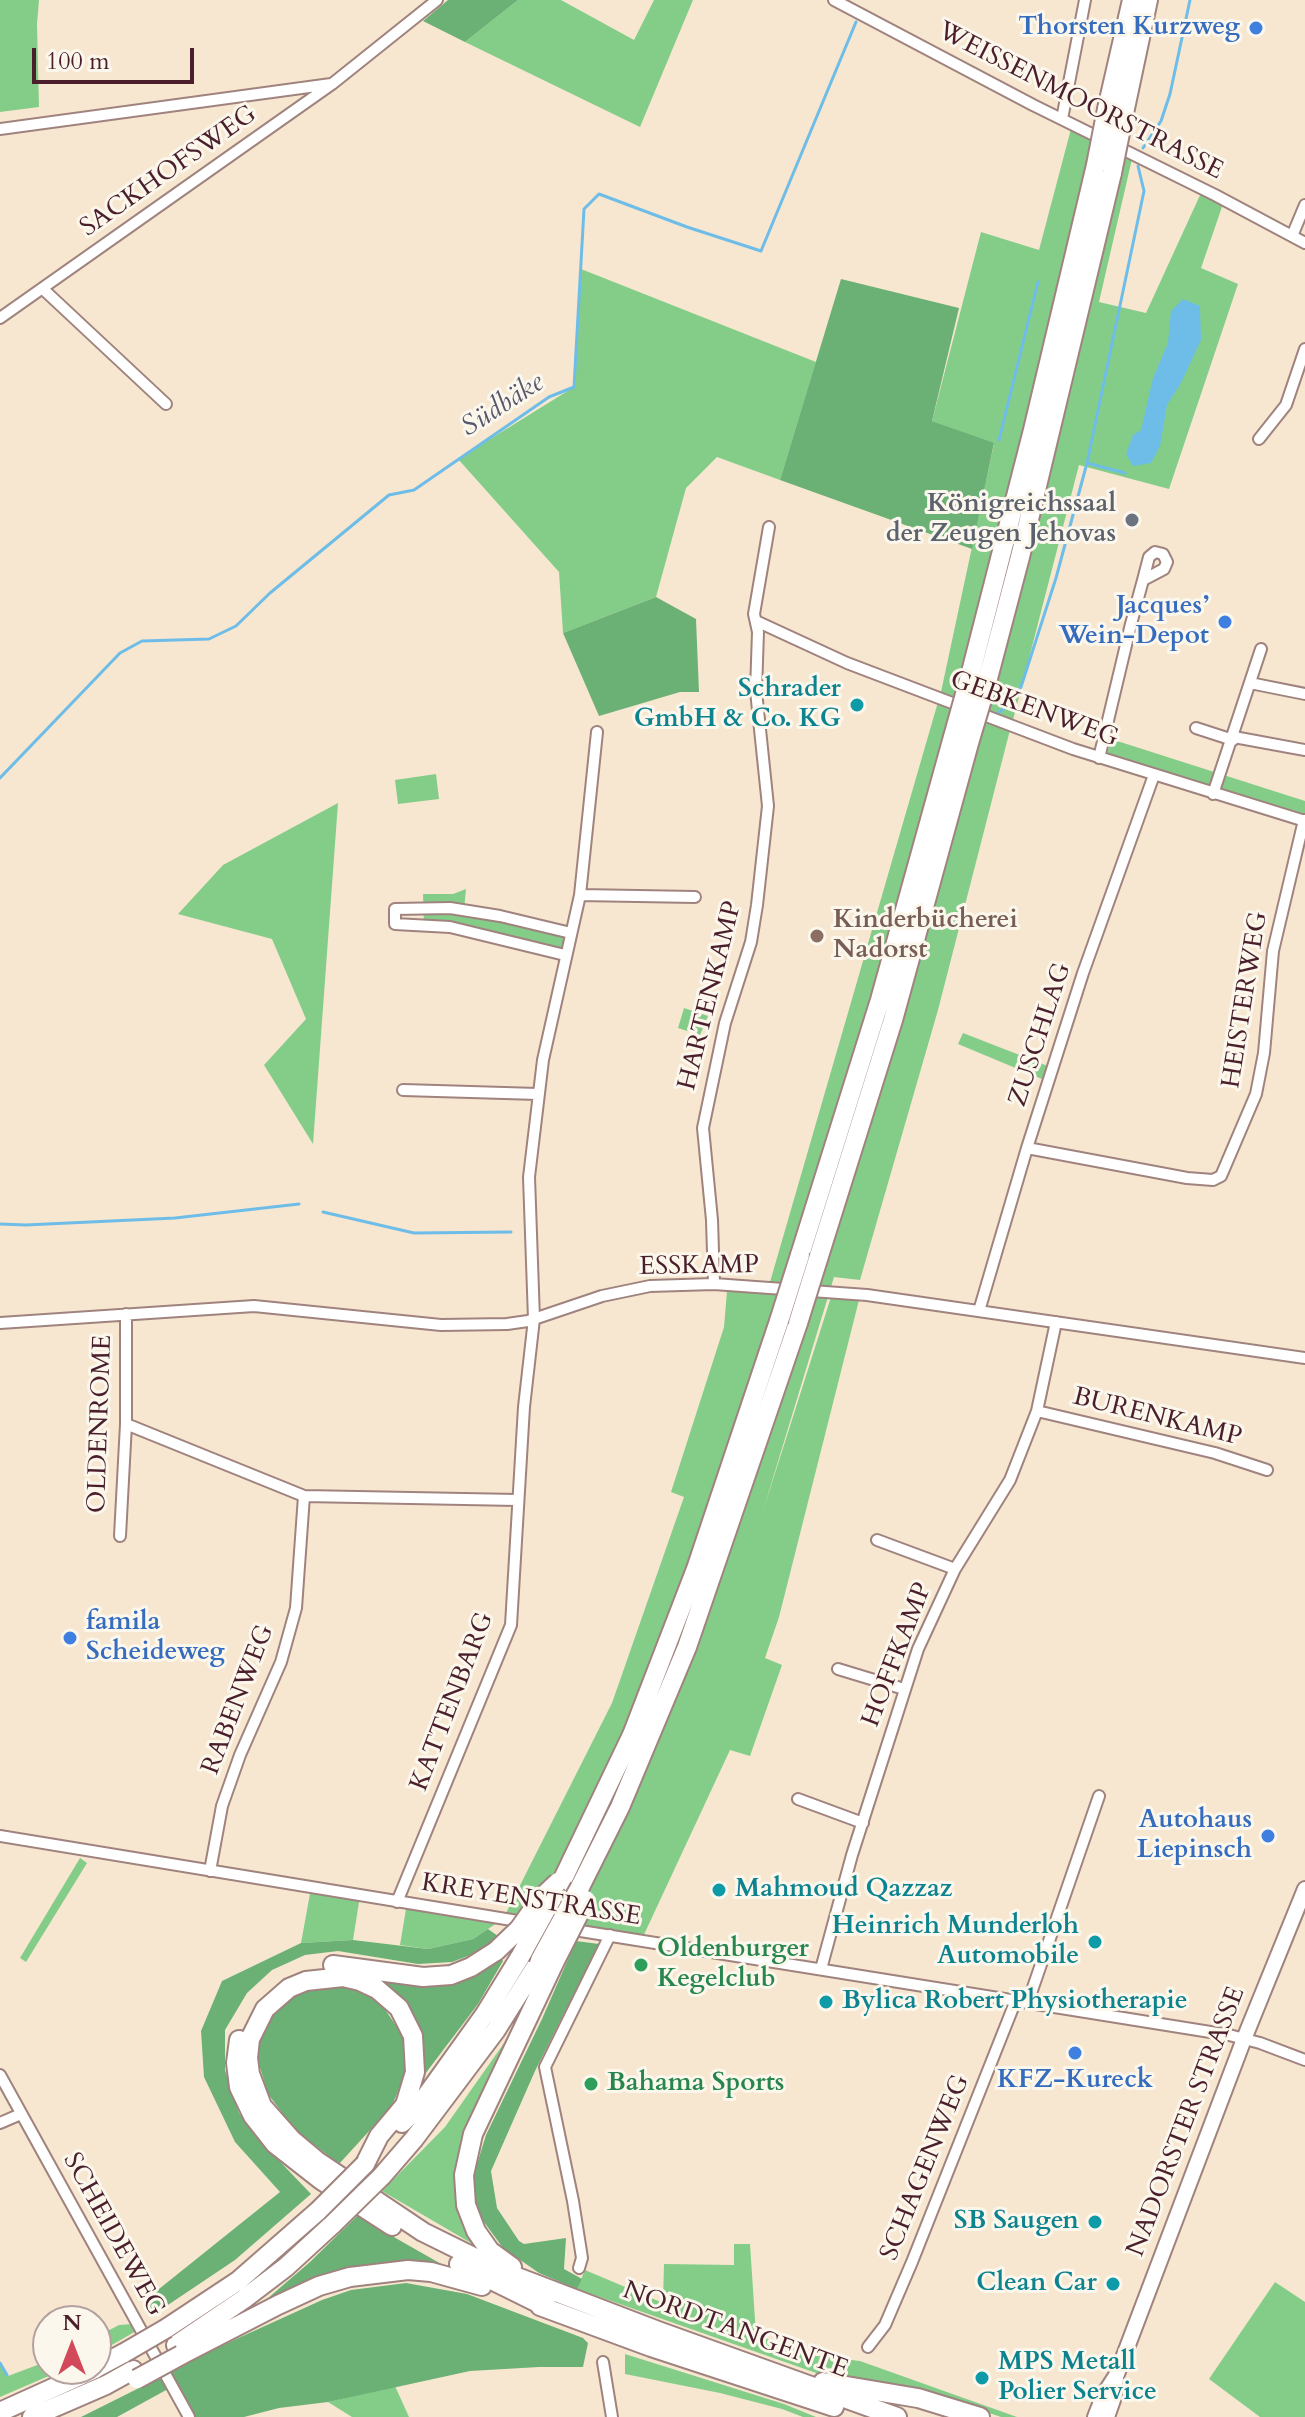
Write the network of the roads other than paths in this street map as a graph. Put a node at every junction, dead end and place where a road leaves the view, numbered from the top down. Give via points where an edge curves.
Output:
1 (437, 0) edge
2 (834, 0) edge
3 (1085, 0) edge
4 (1132, 0) edge
5 (1148, 0) edge
6 (332, 84) junction
7 (1115, 114) junction
8 (1062, 119) junction
9 (0, 129) edge
10 (1305, 205) edge
11 (1292, 236) junction
12 (1305, 243) edge
13 (43, 289) junction
14 (0, 318) edge
15 (1305, 349) edge
16 (166, 404) dead end
17 (1259, 439) dead end
18 (769, 527) dead end
19 (1143, 580) dead end
20 (756, 621) junction
21 (1261, 649) dead end
22 (1250, 683) junction
23 (1305, 694) edge
24 (1196, 728) dead end
25 (597, 732) dead end
26 (1233, 738) junction
27 (1305, 750) edge
28 (1099, 758) junction
29 (1154, 775) junction
30 (1213, 794) junction
31 (1305, 821) edge
32 (580, 895) junction
33 (695, 897) dead end
34 (571, 933) junction
35 (565, 955) junction
36 (403, 1090) dead end
37 (538, 1094) junction
38 (1027, 1148) junction
39 (809, 1256) junction
40 (714, 1284) junction
41 (979, 1311) junction
42 (126, 1314) junction
43 (534, 1319) junction
44 (1056, 1322) junction
45 (0, 1323) edge
46 (1305, 1358) edge
47 (1037, 1411) junction
48 (126, 1424) junction
49 (1267, 1470) dead end
50 (304, 1496) junction
51 (517, 1500) junction
52 (120, 1536) dead end
53 (877, 1540) dead end
54 (955, 1569) junction
55 (838, 1669) dead end
56 (904, 1689) junction
57 (1099, 1796) dead end
58 (798, 1799) dead end
59 (863, 1823) junction
60 (0, 1836) edge
61 (210, 1871) junction
62 (571, 1884) junction
63 (1305, 1889) edge
64 (397, 1902) junction
65 (610, 1935) junction
66 (548, 1960) junction
67 (821, 1969) junction
68 (1022, 2001) junction
69 (1244, 2039) junction
70 (1305, 2060) edge
71 (0, 2075) edge
72 (21, 2114) junction
73 (0, 2123) edge
74 (365, 2164) junction
75 (579, 2268) dead end
76 (553, 2301) junction
77 (868, 2347) dead end
78 (178, 2350) junction
79 (603, 2362) dead end
80 (131, 2367) junction
81 (112, 2368) edge
82 (1117, 2374) junction
83 (770, 2379) junction
84 (60, 2385) edge
85 (0, 2412) edge
86 (979, 2416) edge
87 (32, 2417) edge
88 (189, 2417) edge
89 (612, 2417) edge
90 (829, 2417) edge
91 (865, 2417) edge
92 (897, 2417) edge
93 (1095, 2417) edge
94 (1107, 2417) edge

1 - 6 street, SACKHOFSWEG
2 - 8 street, WEISSENMOORSTRASSE
3 - 8 street
4 - 7 highway
5 - 7 highway
6 - 9 street
6 - 13 street, SACKHOFSWEG
7 - 39 highway, bridge via 1020,557 961,740 893,1020
8 - 11 street, WEISSENMOORSTRASSE
10 - 11 street
11 - 12 street, WEISSENMOORSTRASSE
13 - 14 street, SACKHOFSWEG
13 - 16 street
15 - 17 street via 1286,405
18 - 20 street, HARTENKAMP
19 - 28 street
20 - 28 street, GEBKENWEG via 847,663
20 - 40 street, HARTENKAMP via 756,691 768,806 751,942 725,1023 703,1128
21 - 22 street
22 - 23 street
22 - 26 street
24 - 26 street
25 - 32 street, KATTENBARG
26 - 27 street
26 - 30 street
28 - 29 street, GEBKENWEG
29 - 30 street, GEBKENWEG
29 - 38 street, ZUSCHLAG
30 - 31 street, GEBKENWEG
31 - 38 street, HEISTERWEG via 1273,951 1256,1094 1221,1176 1187,1178
32 - 33 street
32 - 34 street, KATTENBARG
34 - 35 street, KATTENBARG
34 - 35 street via 450,908 395,909 395,924 450,927
35 - 37 street, KATTENBARG
36 - 37 street
37 - 43 street, KATTENBARG via 529,1177
38 - 41 street, ZUSCHLAG
39 - 62 highway, bridge via 779,1321 696,1569
39 - 62 highway, bridge via 798,1323 687,1647 620,1807
40 - 41 street, ESSKAMP via 846,1292
40 - 43 street, ESSKAMP via 650,1286
41 - 44 street, ESSKAMP
42 - 43 street, ESSKAMP via 254,1306 458,1326
42 - 45 street, ESSKAMP
42 - 48 street, OLDENROME
43 - 51 street, KATTENBARG
44 - 46 street, ESSKAMP
44 - 47 street, HOFFKAMP
47 - 49 street, BURENKAMP
47 - 54 street, HOFFKAMP via 1010,1480
48 - 50 street
48 - 52 street, OLDENROME
50 - 51 street
50 - 61 street, RABENWEG via 296,1608 281,1662 222,1806
51 - 64 street, KATTENBARG via 511,1625
53 - 54 street
54 - 56 street, HOFFKAMP
55 - 56 street
56 - 59 street, HOFFKAMP
57 - 68 street, SCHAGENWEG
58 - 59 street
59 - 67 street, HOFFKAMP
60 - 61 street, KREYENSTRASSE
61 - 64 street, KREYENSTRASSE
62 - 66 highway, bridge
62 - 74 highway, bridge via 419,2106
62 - 76 highway, bridge via 541,1898 519,1929 484,1961 451,1975 423,1977 331,1965 292,1974 252,2007 236,2054 239,2087 253,2116 275,2144 321,2180 400,2232
63 - 69 street, NADORSTER STRASSE
64 - 65 street, KREYENSTRASSE
65 - 67 street, KREYENSTRASSE
65 - 75 street via 545,2067 573,2201
66 - 76 highway via 473,2134 464,2188 469,2218 490,2251
66 - 78 highway, bridge via 382,2176 286,2267
67 - 68 street, KREYENSTRASSE
68 - 69 street, KREYENSTRASSE
68 - 77 street, SCHAGENWEG via 885,2325
69 - 70 street, KREYENSTRASSE
69 - 82 street, NADORSTER STRASSE
71 - 72 street, SCHEIDEWEG
72 - 73 street
72 - 88 street, SCHEIDEWEG
74 - 76 highway via 379,2136 405,2105 415,2072 413,2036 399,2008 377,1989 343,1977 306,1981 274,1998 250,2039 250,2074 275,2123 317,2161 423,2232
74 - 80 highway, bridge via 238,2281 167,2328
76 - 78 highway via 431,2272 380,2271 319,2286
76 - 83 highway, NORDTANGENTE via 651,2347
78 - 80 highway
79 - 89 street
80 - 81 highway
80 - 87 highway via 106,2385
82 - 93 street, NADORSTER STRASSE
82 - 94 street, NADORSTER STRASSE
83 - 86 highway via 918,2398
83 - 90 highway
83 - 91 highway, NORDTANGENTE
83 - 92 highway, NORDTANGENTE
84 - 85 highway

